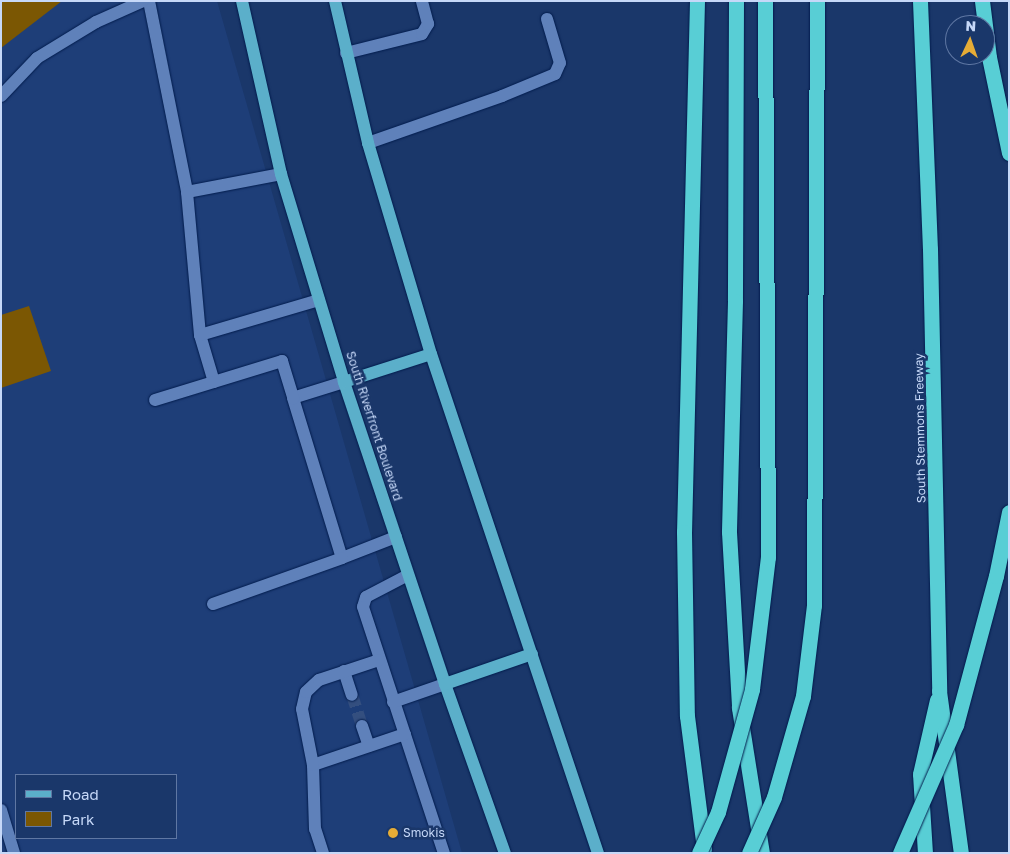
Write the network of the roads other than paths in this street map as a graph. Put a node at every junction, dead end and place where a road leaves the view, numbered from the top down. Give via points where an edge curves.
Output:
1 (143, 1) edge
2 (149, 1) edge
3 (242, 1) edge
4 (335, 1) edge
5 (422, 1) edge
6 (697, 1) edge
7 (736, 1) edge
8 (765, 1) edge
9 (817, 1) edge
10 (920, 1) edge
11 (982, 1) edge
12 (547, 19) dead end
13 (346, 53) junction
14 (1, 96) edge
15 (368, 143) junction
16 (1009, 152) edge
17 (281, 174) junction
18 (186, 192) junction
19 (319, 300) junction
20 (200, 334) junction
21 (431, 354) junction
22 (214, 382) junction
23 (344, 382) junction
24 (293, 398) junction
25 (155, 400) dead end
26 (1009, 512) edge
27 (396, 536) junction
28 (342, 558) junction
29 (408, 575) junction
30 (213, 604) dead end
31 (532, 654) junction
32 (379, 660) junction
33 (344, 671) junction
34 (445, 684) junction
35 (939, 691) junction
36 (352, 695) tunnel mouth
37 (393, 702) junction
38 (362, 726) tunnel mouth
39 (405, 734) junction
40 (369, 746) junction
41 (314, 765) junction
42 (1, 810) edge
43 (14, 853) edge
44 (323, 853) edge
45 (444, 853) edge
46 (505, 853) edge
47 (598, 853) edge
48 (698, 853) edge
49 (704, 853) edge
50 (750, 853) edge
51 (762, 853) edge
52 (900, 853) edge
53 (926, 853) edge
54 (962, 853) edge

1 - 14 street via 96,22 38,58
2 - 18 street
3 - 17 main road, South Riverfront Boulevard
4 - 13 main road
5 - 13 street via 428,24 422,34
6 - 49 highway via 684,532 687,716
7 - 51 highway via 729,532 739,708
8 - 48 highway, bridge via 768,557 752,689 718,812
9 - 50 highway, bridge via 814,604 803,696 774,797
10 - 35 highway, South Stemmons Freeway via 930,249
11 - 16 highway via 989,57
12 - 15 street via 560,63 555,74
13 - 15 main road
15 - 21 main road
17 - 18 street
17 - 19 main road, South Riverfront Boulevard
18 - 20 street
19 - 20 street
19 - 23 main road, South Riverfront Boulevard
20 - 22 street
21 - 23 main road
21 - 31 main road
22 - 24 street via 282,361
22 - 25 street
23 - 24 street
23 - 27 main road, South Riverfront Boulevard
24 - 28 street
26 - 52 highway, bridge via 996,576 956,725
27 - 28 street
27 - 29 main road, South Riverfront Boulevard
28 - 30 street
29 - 32 street via 366,596 363,607
29 - 34 main road, South Riverfront Boulevard
31 - 34 main road
31 - 47 main road
32 - 33 street
32 - 37 street
33 - 36 street
33 - 41 street via 319,680 306,692 302,709
34 - 37 street
34 - 46 main road, South Riverfront Boulevard
35 - 53 highway via 920,774
35 - 54 highway, South Stemmons Freeway
37 - 39 street
38 - 40 street
39 - 40 street
39 - 45 street
40 - 41 street
41 - 44 street via 312,804 315,829
42 - 43 street

